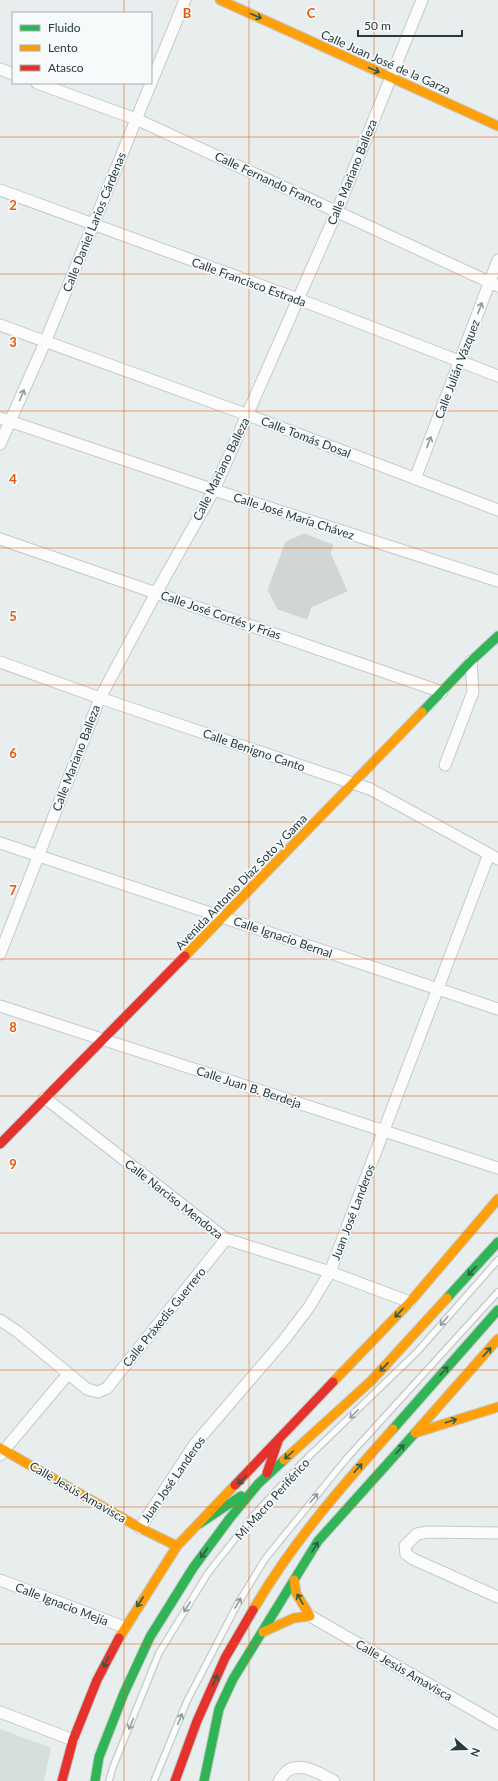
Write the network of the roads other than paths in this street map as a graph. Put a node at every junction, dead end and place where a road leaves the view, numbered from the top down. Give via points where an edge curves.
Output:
1 (185, 0) edge
2 (220, 0) edge
3 (422, 0) edge
4 (0, 69) edge
5 (12, 74) edge
6 (391, 78) junction
7 (152, 80) edge
8 (40, 84) edge
9 (150, 84) edge
10 (136, 119) junction
11 (498, 126) edge
12 (0, 190) edge
13 (337, 211) junction
14 (93, 224) junction
15 (498, 260) edge
16 (494, 284) edge
17 (298, 299) junction
18 (0, 325) edge
19 (46, 340) junction
20 (460, 360) junction
21 (498, 376) edge
22 (248, 415) junction
23 (5, 420) edge
24 (0, 444) edge
25 (415, 479) junction
26 (214, 490) junction
27 (498, 510) edge
28 (0, 539) edge
29 (498, 582) edge
30 (156, 593) junction
31 (498, 636) edge
32 (472, 661) junction
33 (0, 662) edge
34 (442, 692) junction
35 (100, 698) junction
36 (445, 765) dead end
37 (354, 783) junction
38 (0, 843) edge
39 (38, 856) junction
40 (494, 856) edge
41 (224, 916) junction
42 (0, 954) edge
43 (438, 989) junction
44 (0, 1006) edge
45 (498, 1009) edge
46 (102, 1040) junction
47 (45, 1098) junction
48 (384, 1131) junction
49 (0, 1144) edge
50 (498, 1168) edge
51 (498, 1199) edge
52 (226, 1239) junction
53 (498, 1242) edge
54 (498, 1260) edge
55 (330, 1272) junction
56 (498, 1292) edge
57 (410, 1302) junction
58 (498, 1310) edge
59 (0, 1320) edge
60 (498, 1339) edge
61 (68, 1374) junction
62 (498, 1406) edge
63 (414, 1433) junction
64 (278, 1442) junction
65 (2, 1451) edge
66 (266, 1476) junction
67 (251, 1490) junction
68 (199, 1524) junction
69 (140, 1528) junction
70 (498, 1533) edge
71 (177, 1546) junction
72 (0, 1580) edge
73 (294, 1580) junction
74 (498, 1597) edge
75 (310, 1616) junction
76 (124, 1627) junction
77 (263, 1632) junction
78 (0, 1712) edge
79 (498, 1724) edge
80 (72, 1740) junction
81 (62, 1781) edge
82 (95, 1781) edge
83 (110, 1781) edge
84 (154, 1781) edge
85 (175, 1781) edge
86 (204, 1781) edge
87 (279, 1781) edge
88 (334, 1781) edge

1 - 7 street, Calle Daniel Larios Cárdenas
2 -> 6 main road, Calle Juan José de la Garza
3 - 6 street, Calle Mariano Balleza
4 - 5 street
6 - 11 main road, Calle Juan José de la Garza
6 - 13 street, Calle Mariano Balleza
8 - 10 street, Calle Fernando Franco
9 - 10 street, Calle Daniel Larios Cárdenas
10 - 13 street, Calle Fernando Franco
10 - 14 street, Calle Daniel Larios Cárdenas
12 - 14 street, Calle Francisco Estrada
13 - 16 street, Calle Fernando Franco
13 - 17 street, Calle Mariano Balleza
14 - 17 street, Calle Francisco Estrada
14 - 19 street, Calle Daniel Larios Cárdenas
15 - 16 street, Calle Julián Vázquez
20 -> 16 street, Calle Julián Vázquez
17 - 20 street, Calle Francisco Estrada
17 - 22 street, Calle Mariano Balleza
18 - 19 street, Calle Tomás Dosal
19 - 22 street, Calle Tomás Dosal
23 -> 19 street, Calle Daniel Larios Cárdenas
20 - 21 street, Calle Francisco Estrada
25 -> 20 street, Calle Julián Vázquez
22 - 25 street, Calle Tomás Dosal
22 - 26 street, Calle Mariano Balleza
23 - 24 street, Calle Daniel Larios Cárdenas
23 - 26 street, Calle José María Chávez
25 - 27 street, Calle Tomás Dosal
26 - 29 street, Calle José María Chávez
26 - 30 street, Calle Mariano Balleza
28 - 30 street, Calle José Cortés y Frías
30 - 34 street, Calle José Cortés y Frías
30 - 35 street, Calle Mariano Balleza
31 - 32 main road, Avenida Antonio Díaz Soto y Gama
32 - 34 main road, Avenida Antonio Díaz Soto y Gama
32 - 36 street via 473,692
33 - 35 street, Calle Benigno Canto
34 - 37 main road, Avenida Antonio Díaz Soto y Gama
35 - 37 street, Calle Benigno Canto
35 - 39 street, Calle Mariano Balleza
37 - 40 street, Calle Benigno Canto via 370,789
37 - 41 main road, Avenida Antonio Díaz Soto y Gama
38 - 39 street, Calle Ignacio Bernal
39 - 41 street, Calle Ignacio Bernal
39 - 42 street, Calle Mariano Balleza
40 - 43 street, Juan José Landeros
41 - 43 street, Calle Ignacio Bernal
41 - 46 main road, Avenida Antonio Díaz Soto y Gama
43 - 45 street, Calle Ignacio Bernal
43 - 48 street, Juan José Landeros
44 - 46 street, Calle Juan B. Berdeja
46 - 47 main road, Avenida Antonio Díaz Soto y Gama
46 - 48 street, Calle Juan B. Berdeja
47 - 49 main road, Avenida Antonio Díaz Soto y Gama
47 - 52 street, Calle Narciso Mendoza
48 - 50 street, Calle Juan B. Berdeja
48 - 55 street, Juan José Landeros
51 - 57 main road
52 - 55 street, Calle Narciso Mendoza
52 - 61 street, Calle Práxedis Guerrero via 107,1388 98,1392 88,1389
53 -> 66 main road via 372,1380
54 -> 83 lane, Mi Macro Periférico via 417,1352 302,1464 254,1515 208,1573 159,1652 113,1767
55 - 57 street, Calle Narciso Mendoza
55 - 69 street, Juan José Landeros via 309,1307 284,1340 194,1445
84 -> 56 lane via 187,1701 237,1605 265,1559 347,1458
57 -> 64 main road
85 -> 58 main road via 197,1721 225,1658 271,1580 306,1530 350,1477
59 - 61 street
63 -> 60 main road
61 - 65 street
63 -> 62 main road
73 -> 63 main road via 318,1541
64 - 66 main road
64 -> 68 main road
65 - 69 main road, Calle Jesús Amavisca
66 - 67 main road
67 - 68 main road
67 -> 82 main road via 193,1568 150,1637 124,1693 99,1757
68 - 71 main road
69 - 71 main road, Calle Jesús Amavisca
70 - 74 street via 428,1532 417,1534 405,1546 406,1554 413,1559
71 -> 76 main road
72 - 76 street, Calle Ignacio Mejía
75 -> 73 main road via 296,1593
73 - 77 main road
75 - 77 main road via 294,1618
75 - 79 street, Calle Jesús Amavisca
76 -> 80 main road via 97,1680
77 - 86 main road via 233,1679 219,1709
78 - 80 street
80 - 81 main road
87 - 88 street via 287,1771 296,1767 314,1771

